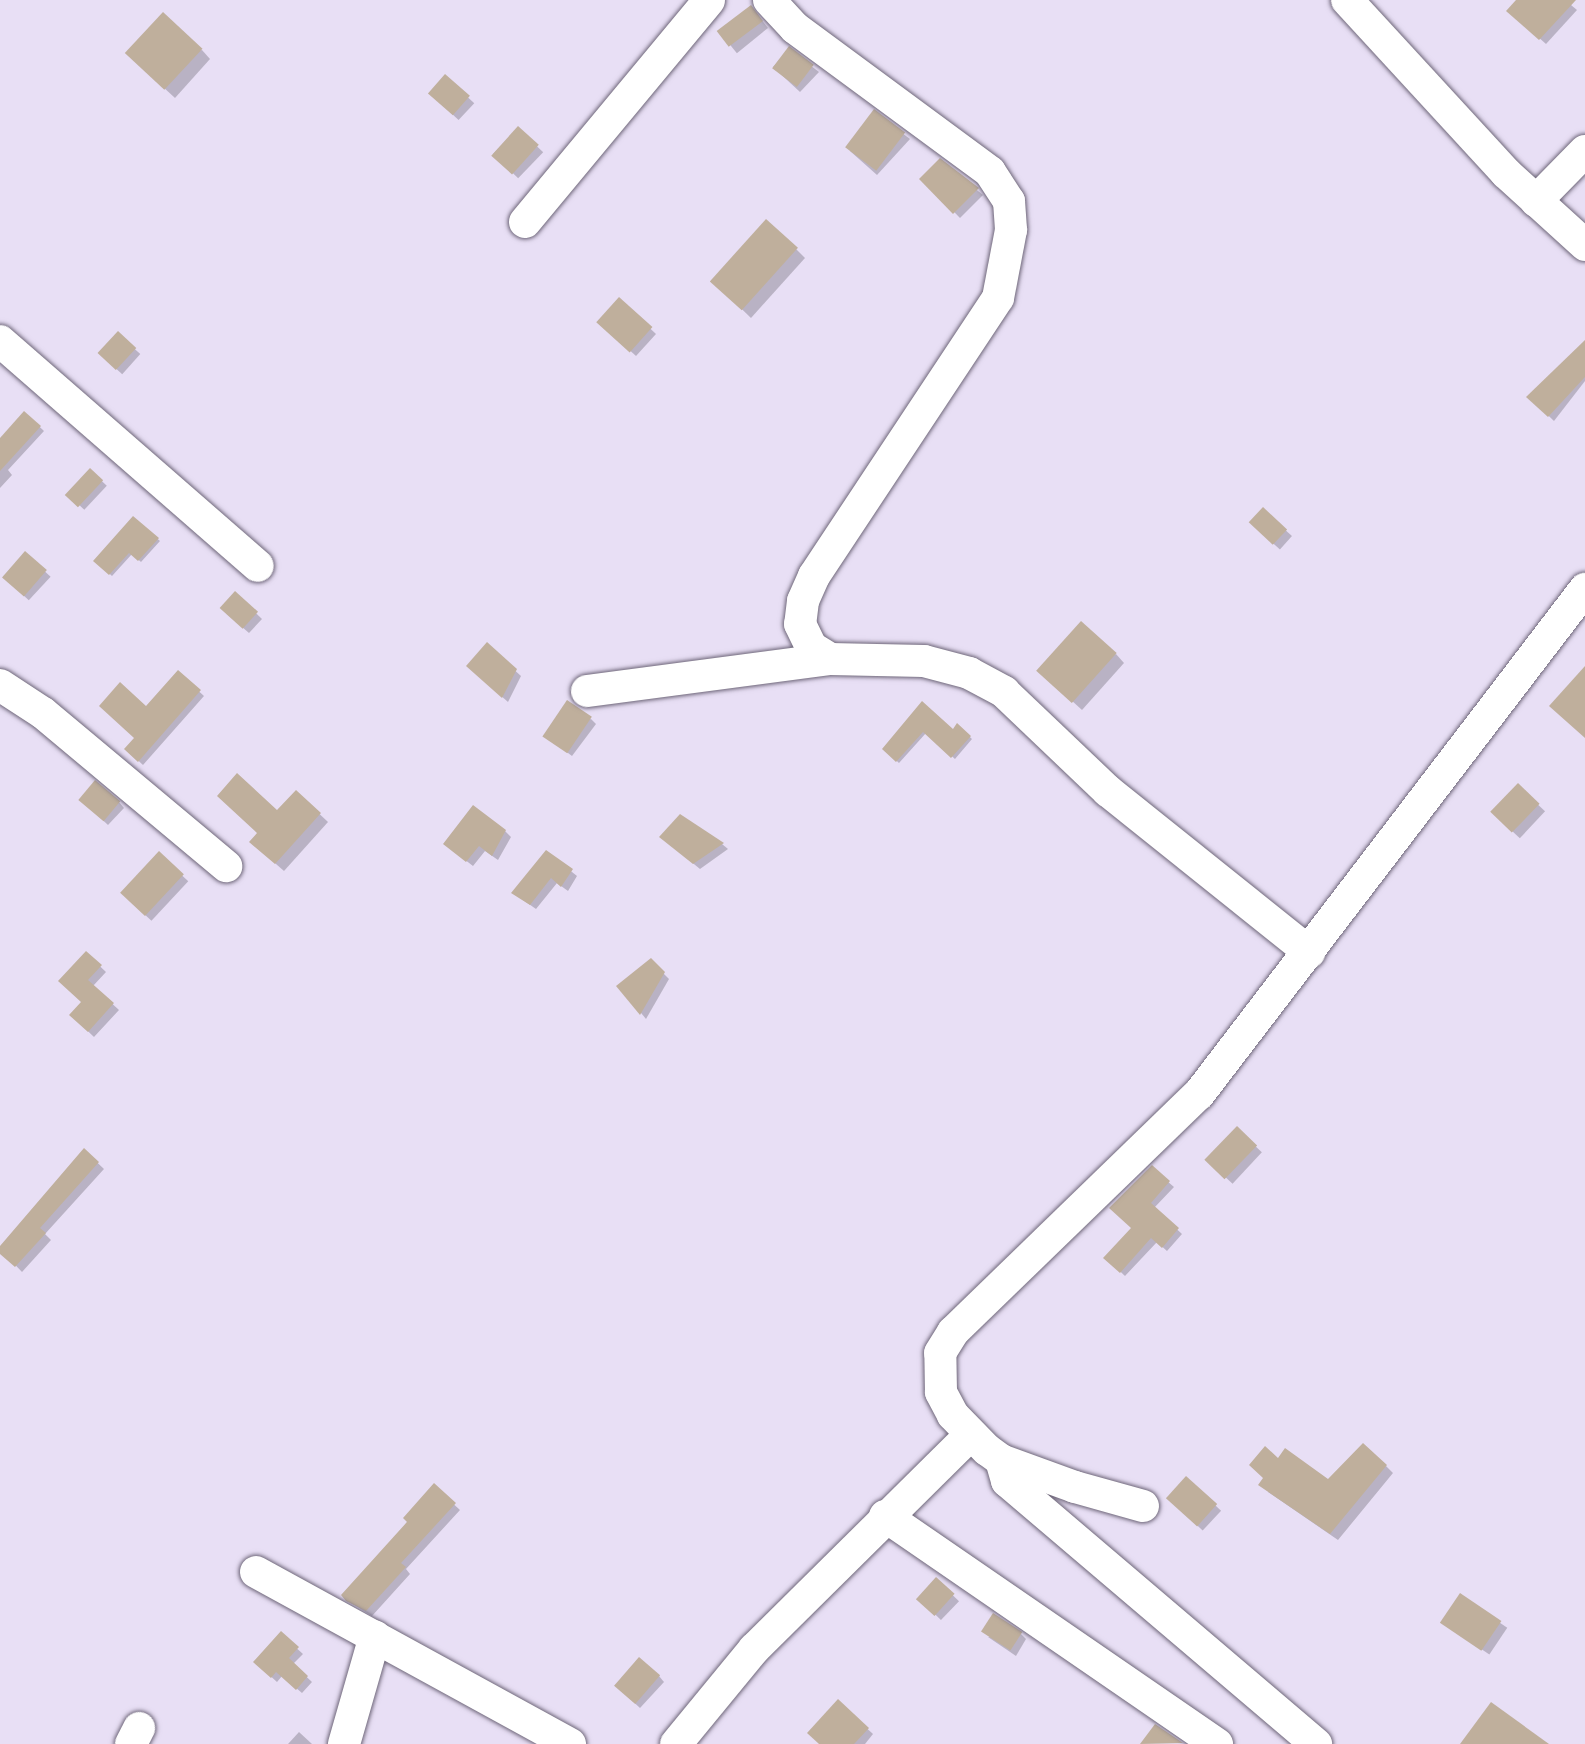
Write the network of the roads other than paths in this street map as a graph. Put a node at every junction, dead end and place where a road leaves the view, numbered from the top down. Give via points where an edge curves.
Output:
1 (709, 0) edge
2 (769, 0) edge
3 (1347, 0) edge
4 (1585, 151) edge
5 (1536, 201) junction
6 (526, 222) dead end
7 (1585, 245) edge
8 (0, 341) edge
9 (258, 566) dead end
10 (1585, 589) edge
11 (830, 659) junction
12 (0, 685) edge
13 (587, 691) dead end
14 (226, 866) dead end
15 (1309, 951) junction
16 (970, 1435) junction
17 (1001, 1460) junction
18 (1143, 1506) dead end
19 (885, 1516) junction
20 (256, 1572) dead end
21 (375, 1636) junction
22 (344, 1744) edge
23 (570, 1744) edge
24 (676, 1744) edge
25 (1217, 1744) edge
26 (1316, 1744) edge

1 - 6 street
2 - 11 street via 795,28 990,172 1009,201 1011,230 998,298 814,576 803,601 800,624 811,647
3 - 5 street
4 - 5 street
5 - 7 street
8 - 9 street
10 - 15 street
11 - 13 street
11 - 15 street via 924,661 969,673 1004,692 1108,791
12 - 14 street via 43,713
15 - 16 street via 1199,1094 953,1332 940,1353 937,1373 941,1392
16 - 17 street
16 - 19 street
17 - 18 street
17 - 26 street via 1007,1481
19 - 24 street via 754,1649
19 - 25 street
20 - 21 street
21 - 22 street
21 - 23 street

